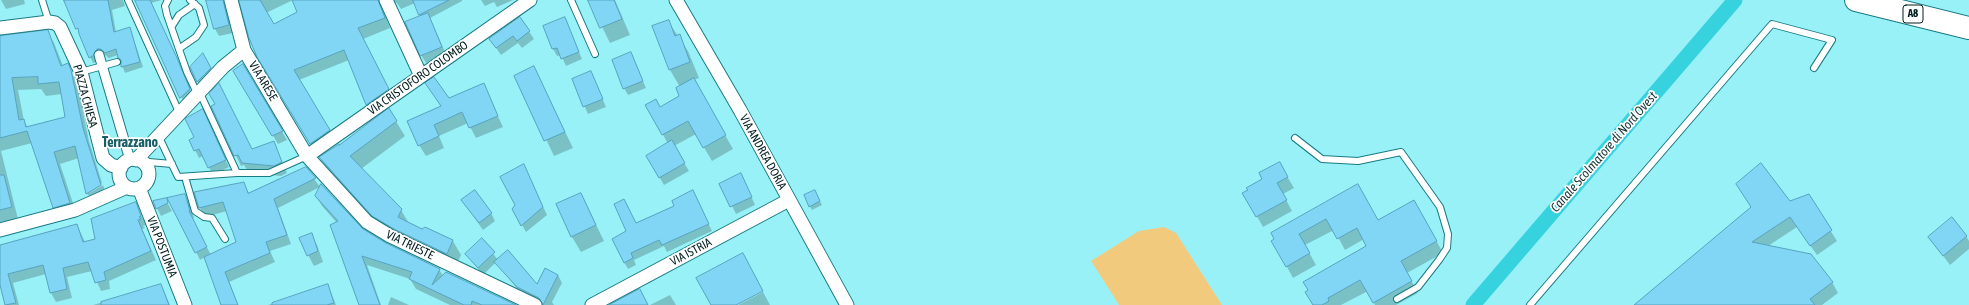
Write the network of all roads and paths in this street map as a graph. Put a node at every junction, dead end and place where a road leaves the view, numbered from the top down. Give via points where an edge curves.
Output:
1 (42, 0) edge
2 (128, 0) edge
3 (168, 0) edge
4 (190, 0) edge
5 (231, 0) edge
6 (386, 0) edge
7 (530, 0) edge
8 (571, 0) edge
9 (676, 0) edge
10 (1856, 0) edge
11 (195, 4) junction
12 (49, 22) junction
13 (172, 26) junction
14 (0, 28) edge
15 (1969, 28) edge
16 (180, 48) junction
17 (244, 50) junction
18 (99, 54) dead end
19 (595, 54) dead end
20 (117, 62) dead end
21 (102, 66) junction
22 (1814, 68) dead end
23 (81, 72) junction
24 (421, 76) junction
25 (198, 92) junction
26 (179, 112) junction
27 (158, 135) junction
28 (1295, 138) dead end
29 (307, 156) junction
30 (172, 164) junction
31 (148, 165) junction
32 (237, 173) junction
33 (129, 174) junction
34 (185, 177) junction
35 (789, 200) junction
36 (0, 230) edge
37 (225, 239) dead end
38 (1397, 299) dead end
39 (185, 305) edge
40 (535, 305) edge
41 (592, 305) edge
42 (848, 305) edge
43 (1530, 305) edge

1 - 12 lane
2 - 26 lane
3 - 13 lane via 165,6
4 - 11 lane
5 - 17 street, VIA ARESE
6 - 24 street
7 - 24 street, VIA CRISTOFORO COLOMBO
8 - 19 lane
9 - 35 street, VIA ANDREA DORIA
10 - 15 highway, A8
11 - 13 lane via 179,15
11 - 16 lane via 199,8 204,25 196,37
12 - 14 street
12 - 23 street, PIAZZA CHIESA via 60,27
13 - 16 lane
16 - 25 lane via 187,72
17 - 25 street
17 - 29 street, VIA ARESE
18 - 21 street
20 - 21 lane
21 - 23 lane
21 - 33 street
22 - 43 lane via 1832,40 1772,24
23 - 33 street, PIAZZA CHIESA via 103,158
24 - 29 street, VIA CRISTOFORO COLOMBO
25 - 26 street
25 - 32 lane
26 - 27 street
27 - 30 lane
27 - 31 street
27 - 33 street
28 - 38 lane via 1322,159 1358,161 1401,152 1440,207 1448,234 1447,248 1418,287
29 - 32 lane via 269,173
29 - 40 street, VIA TRIESTE via 371,225
30 - 31 lane
30 - 34 lane via 178,177
31 - 33 street, PIAZZA CHIESA via 140,161
31 - 33 street via 149,177 144,186
32 - 34 lane
33 - 36 street via 111,194 75,210
33 - 39 street, VIA POSTUMIA
34 - 37 lane via 195,211 204,217 212,218
35 - 41 street, VIA ISTRIA
35 - 42 street, VIA ANDREA DORIA

